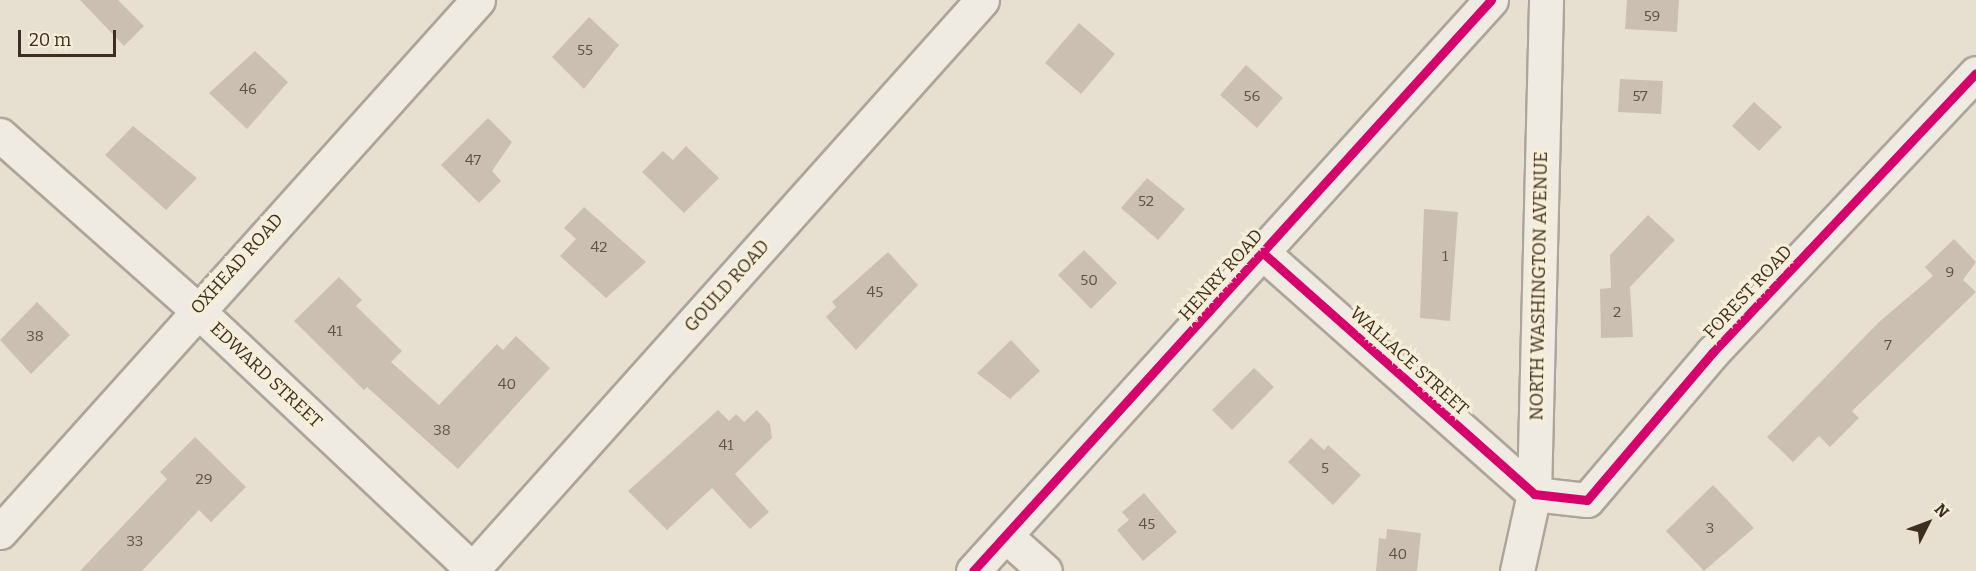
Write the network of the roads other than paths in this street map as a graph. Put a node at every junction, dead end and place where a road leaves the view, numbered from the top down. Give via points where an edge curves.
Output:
1 (478, 0) edge
2 (982, 0) edge
3 (1491, 0) edge
4 (1546, 0) edge
5 (1976, 73) edge
6 (0, 135) edge
7 (1263, 253) junction
8 (196, 309) junction
9 (1534, 494) junction
10 (0, 532) edge
11 (1006, 536) junction
12 (472, 571) edge
13 (973, 571) edge
14 (1045, 571) edge
15 (1517, 571) edge

1 - 8 street, OXHEAD ROAD
2 - 12 street, GOULD ROAD
3 - 7 street, HENRY ROAD
4 - 9 street, NORTH WASHINGTON AVENUE
5 - 9 street, FOREST ROAD via 1713,352 1587,500
6 - 8 street, EDWARD STREET
7 - 9 street, WALLACE STREET
7 - 11 street, HENRY ROAD
8 - 10 street, OXHEAD ROAD
8 - 12 street, EDWARD STREET
9 - 15 street, NORTH WASHINGTON AVENUE
11 - 13 street, HENRY ROAD
11 - 14 street

